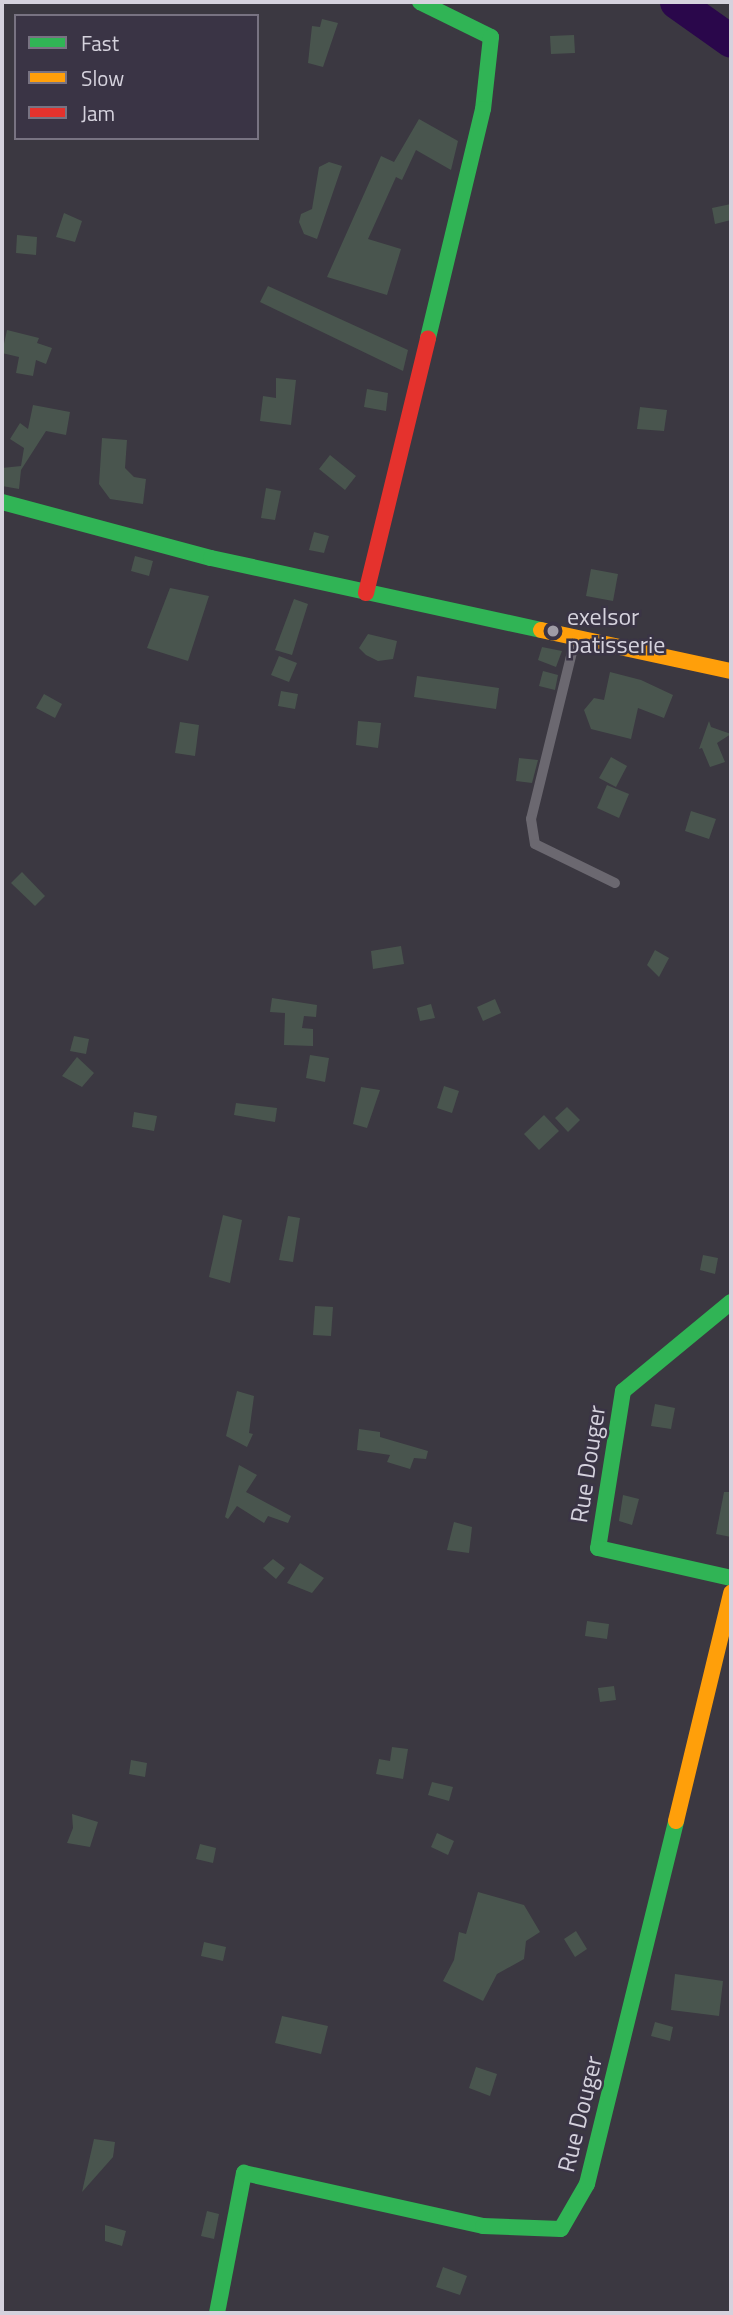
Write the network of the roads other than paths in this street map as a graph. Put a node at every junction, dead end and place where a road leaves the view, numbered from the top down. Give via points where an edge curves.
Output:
1 (420, 2) edge
2 (2, 502) edge
3 (366, 593) junction
4 (576, 636) junction
5 (731, 671) edge
6 (615, 883) dead end
7 (731, 1302) edge
8 (731, 1578) edge
9 (731, 1593) edge
10 (217, 2313) edge

1 - 3 street via 491,37 483,109
2 - 3 street
3 - 4 street
4 - 5 street
4 - 6 lane via 531,819 535,844
7 - 8 street, Rue Douger via 622,1391 598,1548
9 - 10 street, Rue Douger via 587,2184 561,2229 484,2226 244,2173

